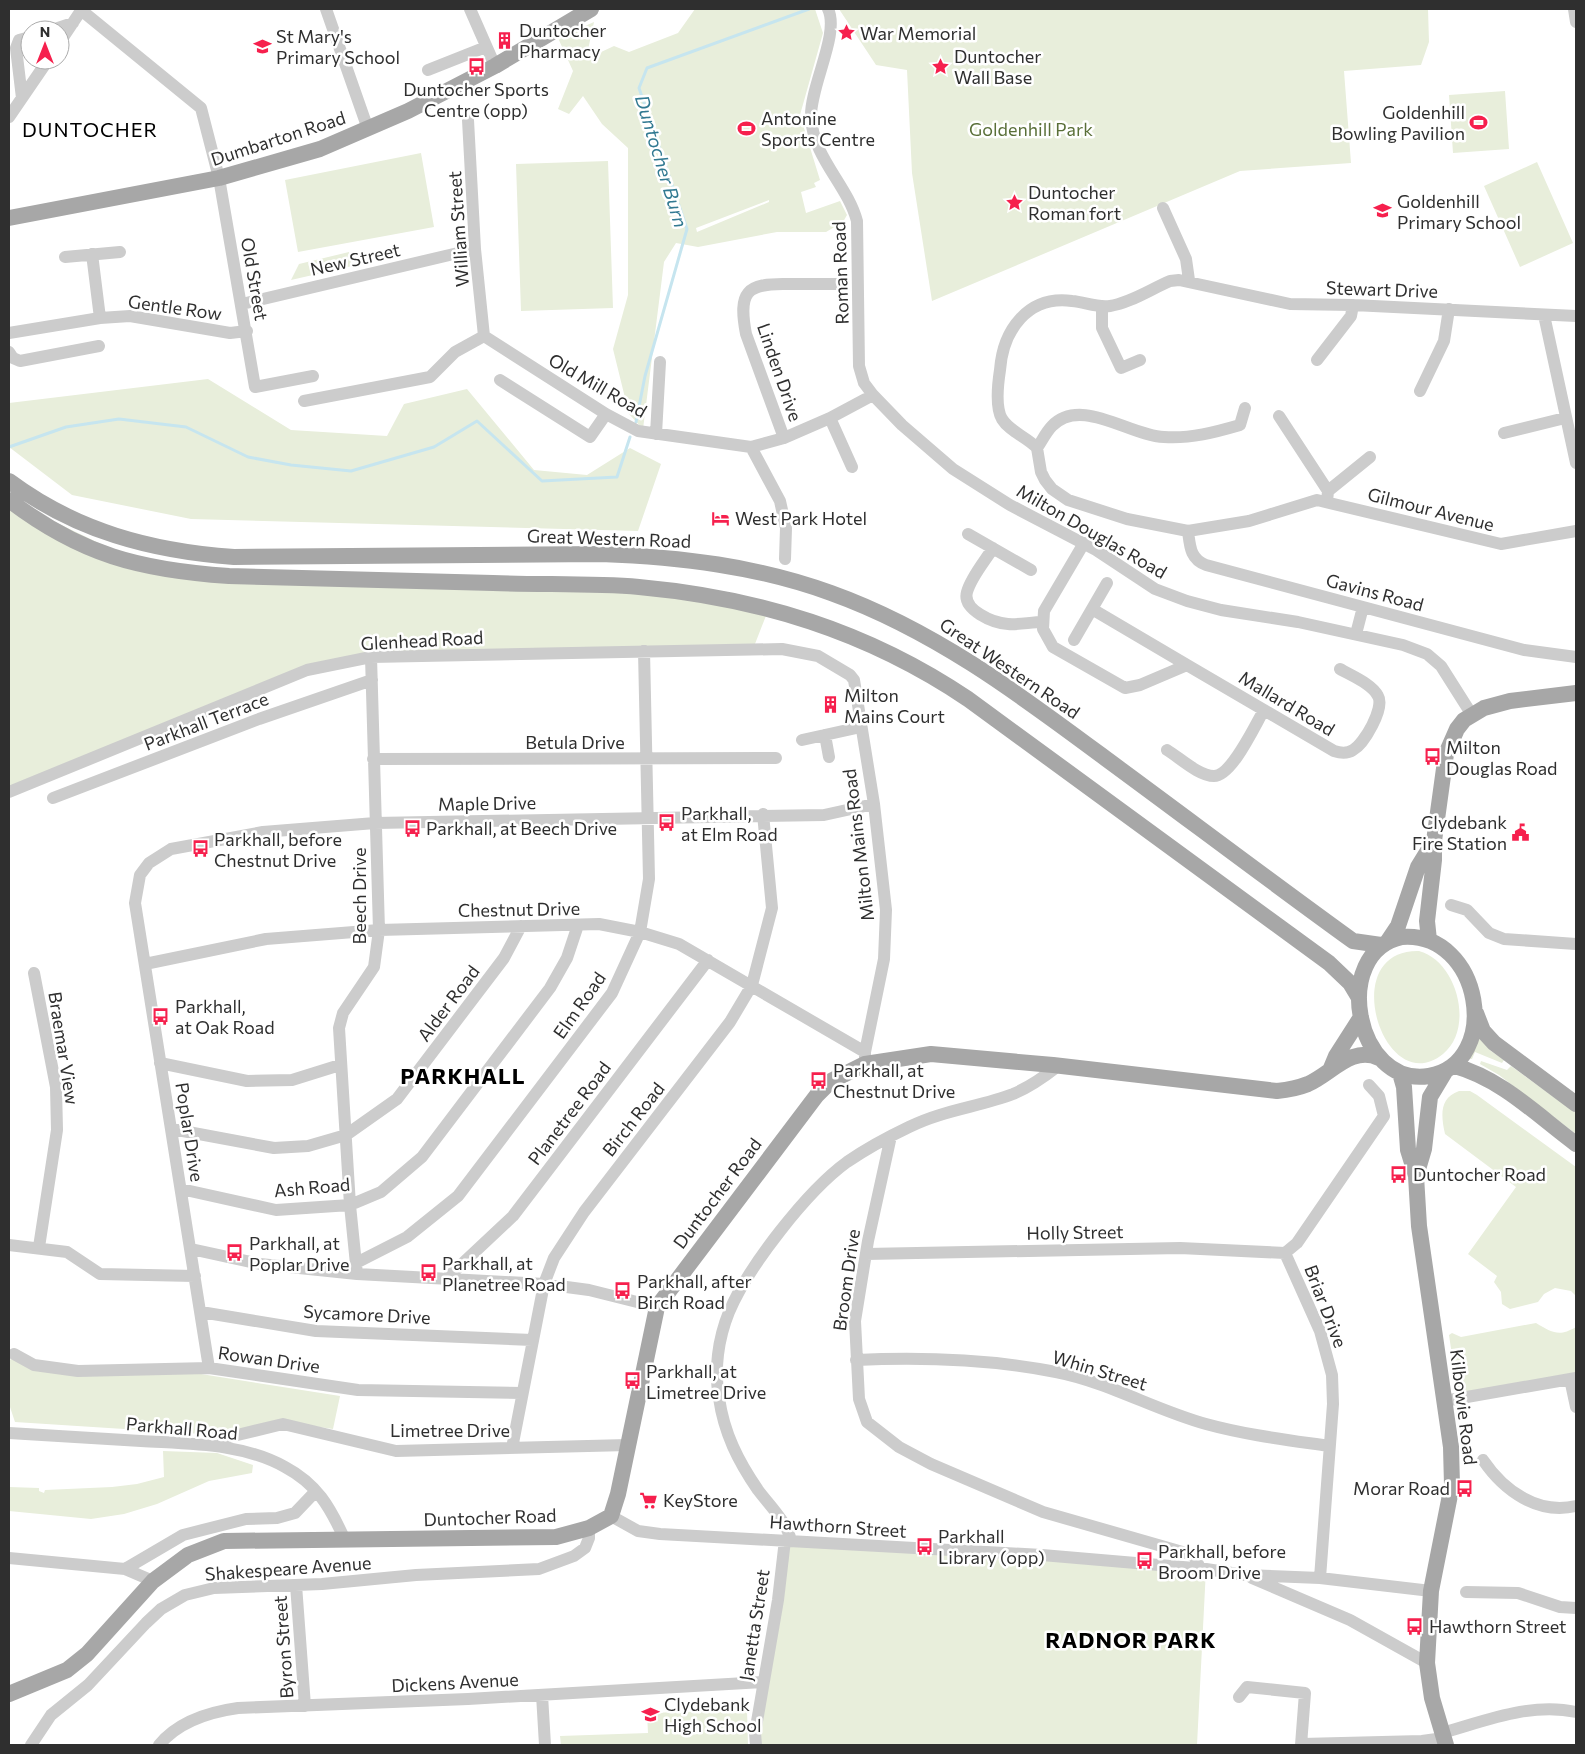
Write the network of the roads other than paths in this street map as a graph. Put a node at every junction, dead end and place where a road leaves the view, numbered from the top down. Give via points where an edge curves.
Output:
1 (82, 9) edge
2 (326, 9) edge
3 (470, 9) edge
4 (591, 9) edge
5 (1574, 9) edge
6 (830, 11) edge
7 (1576, 22) edge
8 (73, 23) junction
9 (70, 24) edge
10 (70, 27) edge
11 (20, 40) edge
12 (486, 47) junction
13 (495, 66) junction
14 (41, 70) edge
15 (428, 70) dead end
16 (22, 98) junction
17 (9, 117) edge
18 (468, 120) dead end
19 (368, 129) junction
20 (218, 178) junction
21 (1163, 208) dead end
22 (9, 218) edge
23 (475, 249) junction
24 (120, 252) dead end
25 (92, 254) junction
26 (65, 257) dead end
27 (1189, 280) junction
28 (838, 284) dead end
29 (242, 304) junction
30 (1352, 305) junction
31 (1102, 306) junction
32 (1449, 309) junction
33 (1544, 315) junction
34 (1576, 316) edge
35 (100, 318) junction
36 (246, 331) junction
37 (9, 333) edge
38 (484, 336) junction
39 (99, 346) dead end
40 (9, 352) edge
41 (1140, 360) dead end
42 (1317, 360) dead end
43 (660, 362) dead end
44 (313, 376) dead end
45 (500, 380) dead end
46 (1420, 391) dead end
47 (873, 395) junction
48 (304, 401) dead end
49 (1245, 408) dead end
50 (606, 414) junction
51 (1279, 416) dead end
52 (830, 418) junction
53 (1566, 418) junction
54 (1504, 433) dead end
55 (656, 434) junction
56 (784, 438) junction
57 (751, 447) junction
58 (1037, 448) junction
59 (1370, 457) dead end
60 (1576, 463) edge
61 (852, 467) dead end
62 (9, 482) edge
63 (1331, 499) junction
64 (9, 500) edge
65 (1188, 531) junction
66 (1576, 531) edge
67 (968, 534) dead end
68 (1084, 543) junction
69 (993, 548) junction
70 (785, 559) dead end
71 (1031, 570) dead end
72 (1107, 583) dead end
73 (1363, 607) junction
74 (1092, 609) junction
75 (1042, 622) junction
76 (1356, 634) junction
77 (1074, 640) dead end
78 (644, 651) junction
79 (1576, 657) edge
80 (371, 658) junction
81 (1187, 665) junction
82 (1340, 669) dead end
83 (372, 680) junction
84 (854, 680) joint
85 (1576, 693) edge
86 (1264, 710) junction
87 (1472, 715) junction
88 (861, 727) junction
89 (825, 735) junction
90 (802, 740) dead end
91 (1167, 750) dead end
92 (829, 757) dead end
93 (776, 758) dead end
94 (373, 759) junction
95 (646, 760) junction
96 (9, 792) edge
97 (53, 798) dead end
98 (874, 804) junction
99 (763, 814) junction
100 (648, 817) junction
101 (376, 823) junction
102 (1434, 841) junction
103 (135, 903) joint
104 (1451, 905) dead end
105 (578, 925) junction
106 (521, 926) junction
107 (379, 930) junction
108 (640, 932) junction
109 (1429, 940) junction
110 (1384, 943) junction
111 (1576, 944) edge
112 (708, 960) junction
113 (145, 964) junction
114 (34, 973) dead end
115 (752, 985) junction
116 (1359, 998) junction
117 (1475, 1011) junction
118 (1361, 1017) junction
119 (865, 1058) junction
120 (1379, 1058) junction
121 (160, 1063) junction
122 (340, 1065) junction
123 (1058, 1066) junction
124 (1331, 1068) junction
125 (1450, 1069) junction
126 (1400, 1073) junction
127 (1368, 1085) dead end
128 (1576, 1104) edge
129 (172, 1129) junction
130 (346, 1135) junction
131 (891, 1136) junction
132 (1576, 1144) edge
133 (1416, 1176) junction
134 (182, 1189) junction
135 (350, 1205) junction
136 (9, 1245) edge
137 (39, 1247) junction
138 (191, 1250) junction
139 (1285, 1253) junction
140 (866, 1254) junction
141 (356, 1269) junction
142 (195, 1276) junction
143 (447, 1278) junction
144 (544, 1284) junction
145 (656, 1307) junction
146 (201, 1312) junction
147 (532, 1340) junction
148 (14, 1354) dead end
149 (856, 1360) junction
150 (209, 1368) junction
151 (1573, 1378) edge
152 (522, 1393) junction
153 (1444, 1401) junction
154 (1576, 1407) edge
155 (9, 1433) edge
156 (628, 1445) junction
157 (219, 1446) junction
158 (1329, 1446) junction
159 (512, 1448) junction
160 (1483, 1460) dead end
161 (316, 1491) junction
162 (1576, 1506) edge
163 (611, 1516) junction
164 (589, 1528) junction
165 (344, 1538) junction
166 (788, 1540) junction
167 (9, 1558) edge
168 (1200, 1568) junction
169 (125, 1569) junction
170 (1245, 1575) junction
171 (1320, 1578) junction
172 (153, 1581) junction
173 (296, 1584) junction
174 (1431, 1591) junction
175 (1466, 1592) dead end
176 (1576, 1608) edge
177 (1427, 1663) junction
178 (763, 1682) junction
179 (9, 1694) edge
180 (542, 1695) junction
181 (1239, 1697) dead end
182 (305, 1706) junction
183 (1576, 1712) edge
184 (1444, 1739) edge
185 (31, 1745) edge
186 (158, 1745) edge
187 (545, 1745) edge
188 (756, 1745) edge
189 (1301, 1745) edge

1 - 8 street
1 - 20 street, Old Street via 201,108
2 - 19 street
3 - 12 street
4 - 13 main road, Dumbarton Road
5 - 7 street
6 - 47 street, Roman Road via 830,37 812,106 812,127 824,162 851,203 858,222 860,366 864,383
8 - 9 street
8 - 10 street
11 - 16 street via 16,48
12 - 13 street
12 - 15 street
13 - 19 main road, Dumbarton Road
14 - 16 street
16 - 17 street
18 - 23 street, William Street
19 - 20 main road, Dumbarton Road via 320,149
20 - 22 main road, Dumbarton Road
20 - 29 street, Old Street
21 - 27 street via 1186,259
23 - 29 street, New Street
23 - 38 street, William Street
24 - 25 street
25 - 26 street
25 - 35 street
27 - 30 street, Stewart Drive via 1290,304
27 - 31 street, Stewart Drive via 1170,281 1120,303
28 - 56 street, Linden Drive via 763,284 751,289 745,298 743,320 746,334
29 - 36 street, Old Street
30 - 32 street, Stewart Drive
30 - 42 street via 1350,316
31 - 41 street via 1102,328 1121,368
31 - 58 street, Stewart Drive via 1062,300 1040,304 1015,322 1004,341 999,371 1000,414 1007,424
32 - 33 street, Stewart Drive
32 - 46 street via 1444,341
33 - 34 street, Stewart Drive
33 - 53 street
35 - 36 street, Gentle Row via 130,316 230,333
35 - 37 street, Gentle Row
36 - 44 street, Old Street via 255,387
38 - 48 street via 455,352 430,377
38 - 50 street, Old Mill Road
39 - 40 street via 20,361
43 - 55 street
45 - 50 street via 590,438
47 - 52 street, Old Mill Road
47 - 68 street, Milton Douglas Road via 902,425 960,474 1010,505
49 - 58 street via 1240,425 1178,437 1146,435 1095,416 1077,414 1064,417 1052,426
50 - 55 street, Old Mill Road via 638,431
51 - 63 street
52 - 56 street, Old Mill Road
52 - 61 street
53 - 54 street
53 - 60 street
55 - 57 street, Old Mill Road
56 - 57 street, Old Mill Road
57 - 70 street via 780,501 786,528
58 - 65 street, Gilmour Avenue via 1045,480 1068,500 1127,519
59 - 63 street
62 - 110 main road, Great Western Road via 44,505 94,530 184,553 234,557 651,556 746,569 831,593 902,623 981,668 1353,941
63 - 65 street, Gilmour Avenue via 1312,500 1228,526
63 - 66 street, Gilmour Avenue via 1501,544
64 - 116 main road via 34,520 80,546 173,572 644,588 712,596 769,608 842,632 908,663 968,699 1329,963 1350,983
65 - 73 street, Gavins Road via 1192,554 1200,563
67 - 69 street
68 - 75 street via 1049,600
68 - 76 street, Milton Douglas Road via 1143,582 1187,601
69 - 71 street
69 - 75 street via 967,591 968,603 998,622
72 - 74 street
73 - 76 street
73 - 79 street, Gavins Road via 1524,650
74 - 77 street
74 - 81 street, Mallard Road
75 - 81 street via 1046,638 1053,646 1120,687 1140,685
76 - 87 street, Milton Douglas Road via 1418,649 1435,659
78 - 80 street, Glenhead Road
78 - 84 street, Glenhead Road via 802,651 834,663
78 - 95 street, Elm Road
80 - 83 street, Beech Drive
80 - 96 street, Glenhead Road via 307,670
81 - 86 street, Mallard Road
82 - 86 street, Mallard Road via 1371,687 1380,698 1379,713 1353,751 1334,751
83 - 94 street, Beech Drive
83 - 97 street, Parkhall Terrace via 259,719
84 - 88 street, Milton Mains Road
85 - 87 main road via 1510,701
86 - 91 street via 1230,766 1221,774 1214,776 1202,772
87 - 102 main road via 1456,729 1449,744
88 - 89 street
88 - 98 street, Milton Mains Road
89 - 90 street
89 - 92 street
93 - 95 street, Betula Drive
94 - 95 street, Betula Drive
94 - 101 street, Beech Drive
95 - 100 street, Elm Road
98 - 99 street, Maple Drive via 824,815
98 - 119 street, Milton Mains Road via 886,910 884,959
99 - 100 street, Maple Drive
99 - 115 street, Birch Road via 772,908
100 - 101 street, Maple Drive
100 - 108 street, Elm Road via 649,879
101 - 103 street, Maple Drive via 263,832 171,849 149,863 140,875
101 - 107 street, Beech Drive
102 - 109 main road via 1427,921
102 - 110 main road via 1418,867 1398,926
103 - 113 street, Poplar Drive
104 - 111 street via 1467,910 1489,933 1504,939
105 - 106 street, Chestnut Drive
105 - 108 street, Chestnut Drive via 599,924
105 - 135 street, Ash Road via 567,958 550,988 422,1157 381,1192
106 - 107 street, Chestnut Drive
106 - 130 street, Alder Road via 504,958 397,1099
107 - 113 street, Chestnut Drive via 266,939
107 - 122 street, Beech Drive via 374,967 343,1013 339,1028
108 - 112 street, Chestnut Drive via 679,944
108 - 141 street, Elm Road via 612,993 458,1196 407,1237
109 - 110 main road via 1409,936
109 - 117 main road via 1446,949 1460,963 1469,981
110 - 116 main road via 1370,958 1363,973
112 - 115 street, Chestnut Drive
112 - 143 street, Planetree Road via 513,1216
113 - 121 street, Poplar Drive
114 - 137 street, Braemar View via 56,1087 57,1130
115 - 119 street, Chestnut Drive
115 - 144 street, Birch Road via 730,1022 584,1212 554,1258
116 - 118 main road
117 - 125 main road via 1468,1043
117 - 128 main road via 1483,1031 1494,1043
118 - 120 main road
118 - 124 main road, Duntocher Road
119 - 123 main road, Duntocher Road via 931,1054
119 - 145 main road, Duntocher Road via 831,1081 817,1095
120 - 124 main road, Duntocher Road via 1373,1055 1350,1058
120 - 126 main road
121 - 122 street via 247,1081 292,1080
121 - 129 street, Poplar Drive
122 - 130 street, Beech Drive
123 - 124 main road, Duntocher Road via 1276,1092 1308,1084
123 - 131 street via 1014,1094 941,1113
125 - 126 main road via 1423,1077
125 - 132 main road via 1474,1071
125 - 133 main road via 1430,1097 1424,1149
126 - 133 main road, Kilbowie Road via 1404,1087 1408,1150
127 - 139 street, Briar Drive via 1379,1096 1384,1116 1297,1243
129 - 130 street, Alder Road via 274,1148 308,1146
129 - 134 street, Poplar Drive
130 - 135 street, Beech Drive
131 - 140 street, Broom Drive
131 - 166 street via 846,1163 803,1204 765,1251 729,1312 719,1345 716,1373 719,1397 734,1454 785,1525
133 - 153 main road, Kilbowie Road via 1419,1226
134 - 135 street, Ash Road via 276,1210
134 - 138 street, Poplar Drive
135 - 141 street, Beech Drive
136 - 137 street
137 - 142 street via 68,1252 100,1274
138 - 141 street via 260,1264
138 - 142 street, Poplar Drive
139 - 140 street, Holly Street via 1180,1248
139 - 158 street, Briar Drive via 1320,1331 1332,1375 1334,1404
140 - 149 street, Broom Drive via 855,1320
141 - 143 street
142 - 146 street, Poplar Drive
143 - 144 street
144 - 145 street via 590,1290
144 - 147 street, Birch Road
145 - 156 main road, Duntocher Road
146 - 147 street, Sycamore Drive via 316,1331
146 - 150 street, Poplar Drive
147 - 152 street, Birch Road
148 - 150 street, Rowan Drive via 34,1365 78,1371
149 - 158 street, Whin Street via 940,1359 1004,1363 1057,1372 1206,1424
149 - 168 street, Broom Drive via 860,1399 867,1422 899,1447 1043,1512 1194,1556
150 - 152 street, Rowan Drive via 358,1390
151 - 153 street
151 - 154 street
152 - 159 street, Birch Road
153 - 174 main road, Kilbowie Road via 1451,1447 1452,1485
155 - 157 street, Parkhall Road
156 - 159 street, Limetree Drive
156 - 163 main road, Duntocher Road
157 - 159 street, Limetree Drive via 229,1437 283,1424 396,1450
157 - 161 street, Parkhall Road via 260,1455 286,1467
158 - 171 street, Briar Drive
160 - 162 street via 1494,1476 1531,1504 1564,1509
161 - 165 street, Parkhall Road via 327,1502
161 - 169 street via 295,1513 278,1518 246,1519 183,1535
163 - 164 main road, Duntocher Road
163 - 166 street, Hawthorn Street via 638,1531
164 - 165 main road, Duntocher Road via 556,1537
164 - 173 street, Shakespeare Avenue via 585,1548 574,1556 539,1569
165 - 172 main road, Duntocher Road via 224,1541 188,1555
166 - 168 street, Hawthorn Street
166 - 178 street, Janetta Street
167 - 169 street
168 - 170 street, Hawthorn Street
169 - 172 street
170 - 171 street, Hawthorn Street
170 - 177 street, Hawthorn Street via 1350,1620
171 - 174 street, Hawthorn Street
172 - 179 main road, Duntocher Road via 88,1654 67,1670
173 - 182 street, Byron Street
173 - 185 street, Shakespeare Avenue via 214,1588 185,1595 162,1609 88,1685 51,1715
174 - 177 main road, Kilbowie Road
175 - 176 street via 1518,1593 1560,1607
177 - 184 main road, Kilbowie Road via 1432,1698
178 - 180 street, Dickens Avenue
178 - 188 street, Janetta Street
180 - 182 street, Dickens Avenue
180 - 187 street
181 - 189 street via 1247,1687 1305,1692
182 - 186 street, Dickens Avenue via 220,1710 177,1727
183 - 184 street via 1531,1710 1497,1717
184 - 189 street

